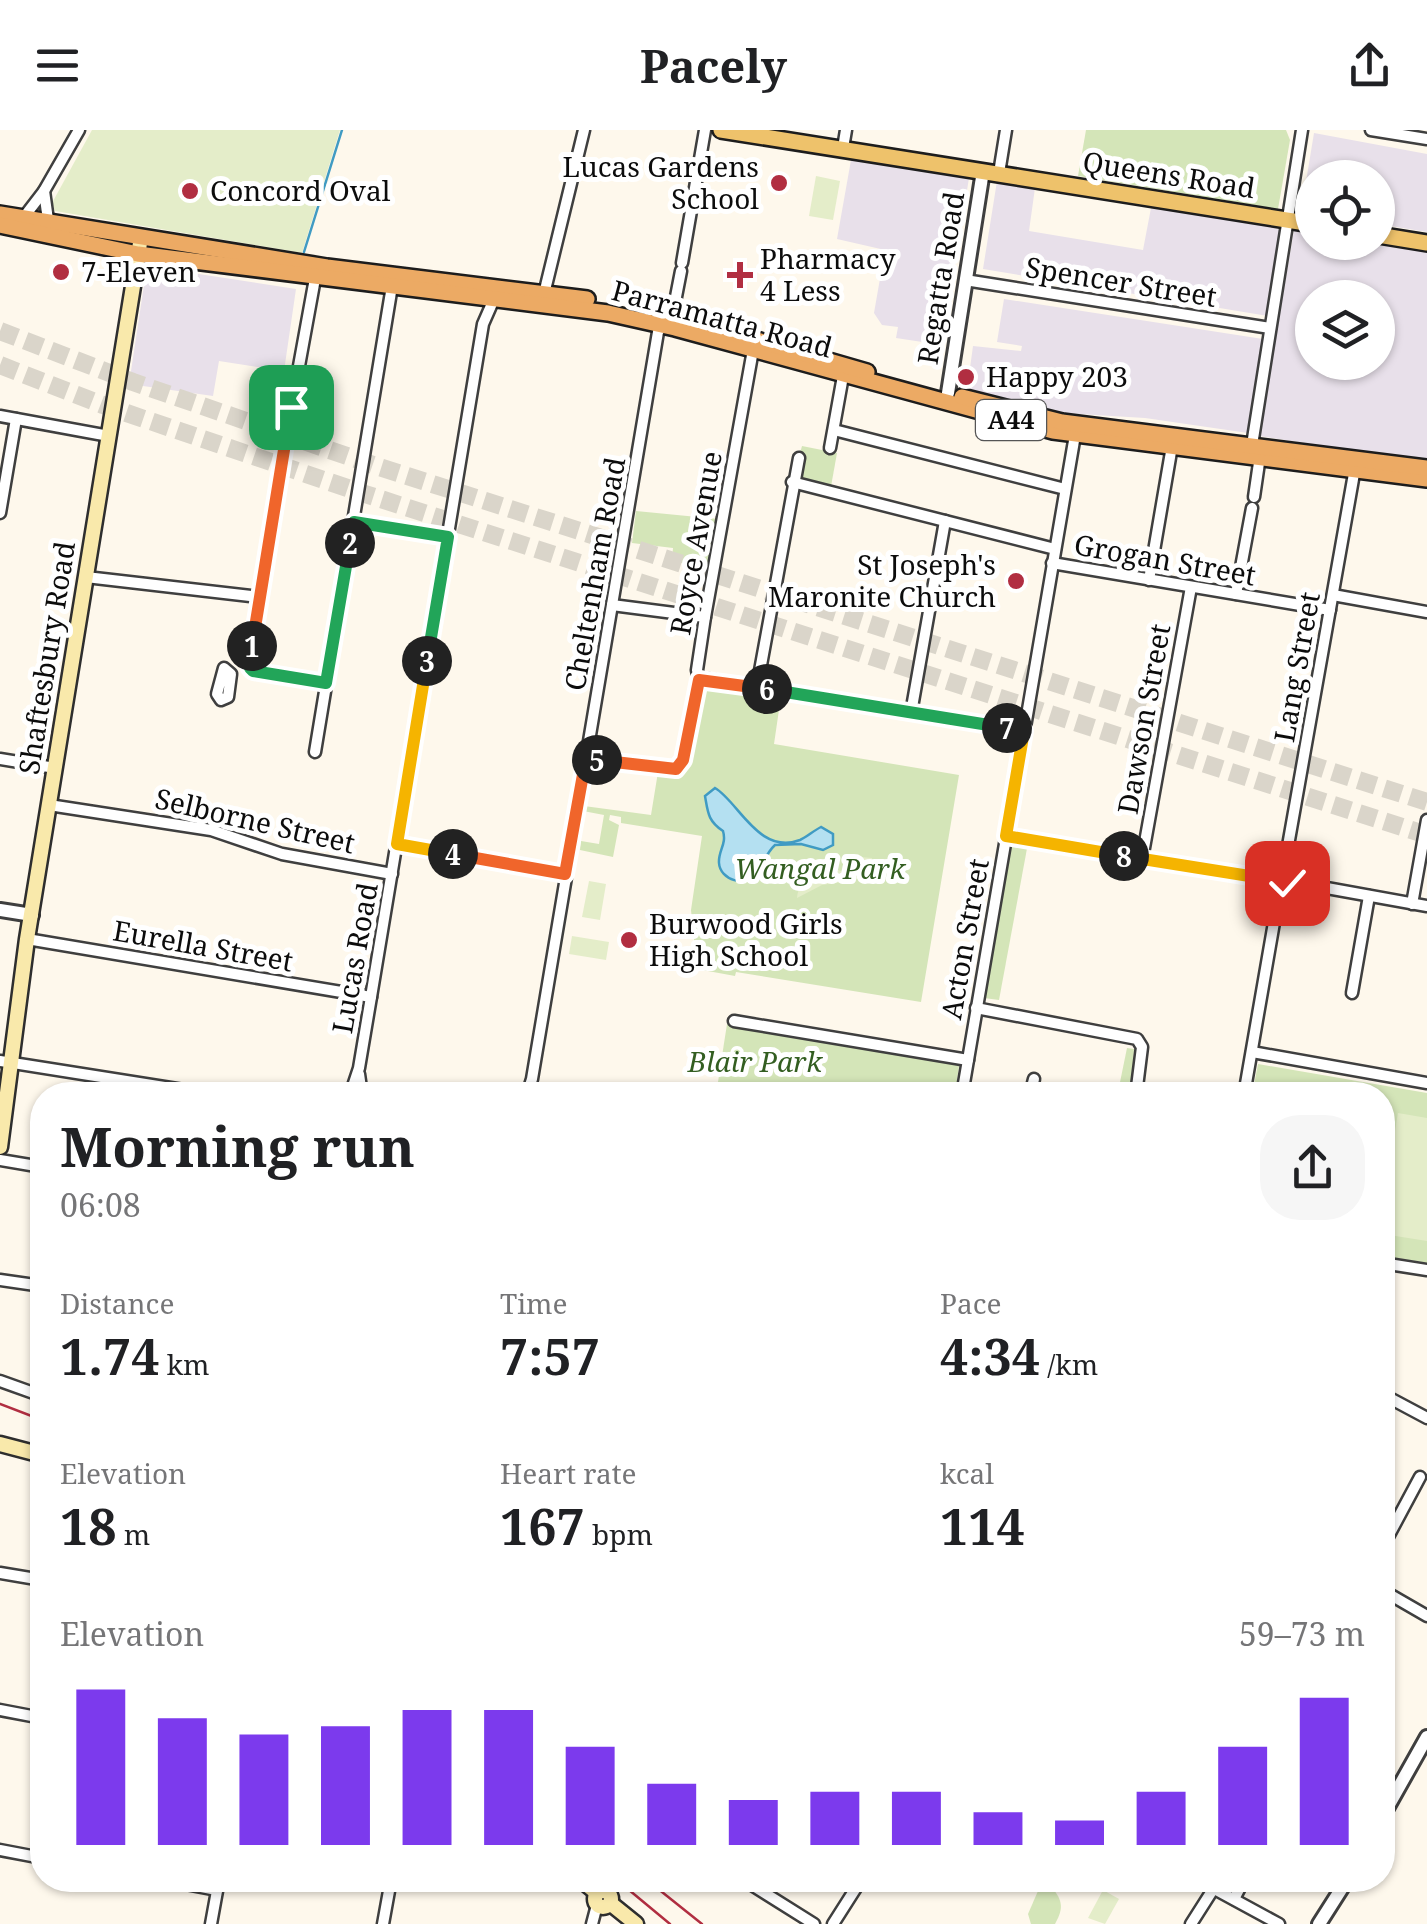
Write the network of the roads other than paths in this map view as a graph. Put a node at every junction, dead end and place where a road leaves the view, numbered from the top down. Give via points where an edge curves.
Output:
1 (79, 130) edge
2 (584, 130) edge
3 (705, 130) edge
4 (721, 130) edge
5 (846, 130) edge
6 (1006, 130) edge
7 (1302, 130) edge
8 (1371, 130) edge
9 (1427, 138) edge
10 (843, 148) junction
11 (991, 172) junction
12 (44, 190) junction
13 (0, 214) edge
14 (24, 217) junction
15 (1288, 219) junction
16 (48, 220) junction
17 (1295, 220) edge
18 (0, 225) edge
19 (141, 236) junction
20 (1395, 238) edge
21 (1427, 243) edge
22 (138, 254) junction
23 (246, 261) junction
24 (316, 271) junction
25 (965, 280) junction
26 (392, 286) junction
27 (544, 294) junction
28 (475, 297) junction
29 (494, 300) junction
30 (666, 320) junction
31 (483, 324) junction
32 (1270, 328) junction
33 (752, 350) junction
34 (299, 366) dead end
35 (843, 376) junction
36 (948, 393) junction
37 (291, 407) dead end
38 (0, 416) edge
39 (16, 419) junction
40 (834, 430) junction
41 (1074, 435) junction
42 (109, 436) junction
43 (1172, 446) junction
44 (830, 448) dead end
45 (1256, 450) junction
46 (799, 458) dead end
47 (1355, 468) junction
48 (1427, 468) edge
49 (1427, 479) edge
50 (792, 482) junction
51 (1065, 489) junction
52 (0, 513) edge
53 (946, 521) junction
54 (354, 522) junction
55 (448, 537) junction
56 (1055, 549) junction
57 (1052, 563) junction
58 (86, 578) junction
59 (1148, 580) junction
60 (1191, 587) junction
61 (1236, 594) junction
62 (1333, 595) junction
63 (259, 598) junction
64 (612, 605) junction
65 (1330, 610) junction
66 (1427, 612) edge
67 (705, 617) junction
68 (250, 668) junction
69 (231, 672) dead end
70 (699, 680) junction
71 (326, 683) junction
72 (757, 687) junction
73 (911, 712) junction
74 (1024, 731) junction
75 (315, 752) dead end
76 (586, 758) junction
77 (0, 759) edge
78 (55, 768) junction
79 (49, 805) junction
80 (1427, 820) edge
81 (1006, 836) junction
82 (397, 844) junction
83 (1142, 859) junction
84 (392, 874) junction
85 (565, 874) junction
86 (1281, 880) junction
87 (1369, 896) junction
88 (1412, 904) junction
89 (1427, 906) edge
90 (0, 910) edge
91 (32, 915) junction
92 (27, 940) junction
93 (1352, 993) dead end
94 (371, 997) junction
95 (976, 1008) junction
96 (734, 1021) dead end
97 (1252, 1052) junction
98 (4, 1059) edge
99 (968, 1060) junction
100 (359, 1068) junction
101 (1034, 1079) dead end
102 (139, 1082) edge
103 (354, 1082) edge
104 (361, 1082) edge
105 (531, 1082) edge
106 (964, 1082) edge
107 (1033, 1082) edge
108 (1138, 1082) edge
109 (1246, 1082) edge
110 (1427, 1083) edge
111 (0, 1147) edge
112 (0, 1160) edge
113 (30, 1165) edge
114 (1395, 1265) edge
115 (1427, 1270) edge
116 (0, 1280) edge
117 (30, 1284) edge
118 (0, 1381) edge
119 (30, 1392) edge
120 (1395, 1401) edge
121 (1427, 1418) edge
122 (0, 1444) edge
123 (30, 1451) edge
124 (1420, 1477) dead end
125 (1395, 1524) edge
126 (0, 1572) edge
127 (30, 1578) edge
128 (1395, 1598) edge
129 (1427, 1616) edge
130 (0, 1710) edge
131 (30, 1716) edge
132 (1427, 1738) edge
133 (1395, 1794) edge
134 (0, 1850) edge
135 (30, 1856) edge
136 (217, 1892) edge
137 (389, 1892) edge
138 (593, 1892) edge
139 (763, 1892) edge
140 (854, 1892) edge
141 (1213, 1892) edge
142 (1226, 1892) edge
143 (1238, 1892) edge
144 (1340, 1892) edge
145 (1234, 1899) junction
146 (601, 1900) junction
147 (211, 1924) edge
148 (383, 1924) edge
149 (592, 1924) edge
150 (636, 1924) edge
151 (814, 1924) edge
152 (834, 1924) edge
153 (1192, 1924) edge
154 (1279, 1924) edge
155 (1322, 1924) edge

1 - 12 street
2 - 27 street
3 - 30 street, Cheltenham Road via 674,308
4 - 10 main road, Queens Road
5 - 10 street
6 - 11 street, Regatta Road
7 - 15 street
8 - 9 street
10 - 11 main road, Queens Road
11 - 15 main road, Queens Road
11 - 25 street, Regatta Road
12 - 14 street
12 - 16 street
13 - 14 highway, Parramatta Road / A44
14 - 16 highway, Parramatta Road / A44
15 - 17 main road, Queens Road
15 - 32 street
16 - 19 highway, Parramatta Road / A44
18 - 22 highway, Parramatta Road / A44
19 - 22 main road, Shaftesbury Road
19 - 23 highway, Parramatta Road / A44
20 - 21 main road
22 - 23 highway, Parramatta Road / A44
22 - 42 main road, Shaftesbury Road
23 - 24 highway, Parramatta Road / A44
24 - 26 highway, Parramatta Road / A44
24 - 27 highway, Parramatta Road / A44
24 - 34 street
25 - 32 street, Spencer Street
25 - 36 street, Regatta Road
26 - 28 highway, Parramatta Road / A44
26 - 54 street
27 - 30 highway, Parramatta Road / A44
28 - 29 highway, Parramatta Road / A44
28 - 31 street, Lucas Road
29 - 30 highway, Parramatta Road / A44
29 - 31 street, Lucas Road
30 - 33 highway, Parramatta Road / A44
30 - 36 highway, Parramatta Road / A44
30 - 64 street, Cheltenham Road via 658,332
31 - 55 street, Lucas Road
32 - 45 street
33 - 35 highway, Parramatta Road / A44
33 - 67 street, Royce Avenue
35 - 40 street
35 - 41 highway, Parramatta Road / A44
36 - 45 highway, Parramatta Road / A44 via 1062,422
37 - 63 street
38 - 39 street
39 - 42 street
39 - 52 street
40 - 44 street
40 - 51 street
41 - 43 highway, Parramatta Road / A44
41 - 51 street, Acton Street
42 - 58 main road, Shaftesbury Road
43 - 45 highway, Parramatta Road / A44
43 - 59 street
45 - 47 highway, Parramatta Road / A44
45 - 48 highway, Parramatta Road / A44
45 - 61 street
46 - 50 street
47 - 49 highway, Parramatta Road / A44
47 - 62 street, Lang Street
50 - 53 street
50 - 72 street
51 - 56 street, Acton Street
53 - 56 street
53 - 73 street
54 - 55 street
54 - 71 street
55 - 82 street, Lucas Road
56 - 57 street, Acton Street
57 - 59 street, Grogan Street
57 - 74 street, Acton Street
58 - 63 street
58 - 78 main road, Shaftesbury Road
59 - 60 street, Grogan Street
60 - 61 street, Grogan Street
60 - 83 street, Dawson Street
61 - 65 street, Grogan Street
62 - 65 street, Lang Street
62 - 66 street
63 - 68 street
64 - 67 street
64 - 76 street, Cheltenham Road
65 - 86 street, Lang Street
67 - 70 street, Royce Avenue
68 - 69 street
68 - 71 street
70 - 72 street
70 - 76 street, Royce Avenue via 676,769
71 - 75 street
72 - 73 street
73 - 74 street
74 - 81 street, Acton Street
76 - 85 street, Cheltenham Road
77 - 78 street
78 - 79 main road, Shaftesbury Road
79 - 84 street, Selborne Street via 210,830 282,854
79 - 91 main road, Shaftesbury Road
80 - 88 street
81 - 83 street
81 - 95 street, Acton Street
82 - 84 street, Lucas Road
82 - 85 street
83 - 86 street
84 - 94 street, Lucas Road
85 - 105 street, Cheltenham Road
86 - 87 street
86 - 97 street, Lang Street
87 - 88 street
87 - 93 street
88 - 89 street
90 - 91 street
91 - 92 main road, Shaftesbury Road
92 - 94 street, Eurella Street
92 - 98 main road, Shaftesbury Road via 12,1047
94 - 100 street, Lucas Road
95 - 99 street, Acton Street
95 - 108 street via 1138,1039
96 - 99 street
97 - 109 street, Lang Street
97 - 110 street
98 - 102 street
98 - 111 main road, Shaftesbury Road
99 - 106 street, Acton Street
100 - 103 street, Lucas Road
100 - 104 street, Lucas Road
101 - 107 street
112 - 113 street
114 - 115 street
116 - 117 street
118 - 119 street
120 - 121 street
122 - 123 main road
124 - 125 street
126 - 127 street
128 - 129 street
130 - 131 street
132 - 133 street
134 - 135 street
136 - 147 street
137 - 148 street
138 - 146 main road
139 - 151 street
140 - 152 street
141 - 153 street
142 - 145 street
143 - 145 street
144 - 155 street
145 - 154 street
146 - 149 street
146 - 150 main road

